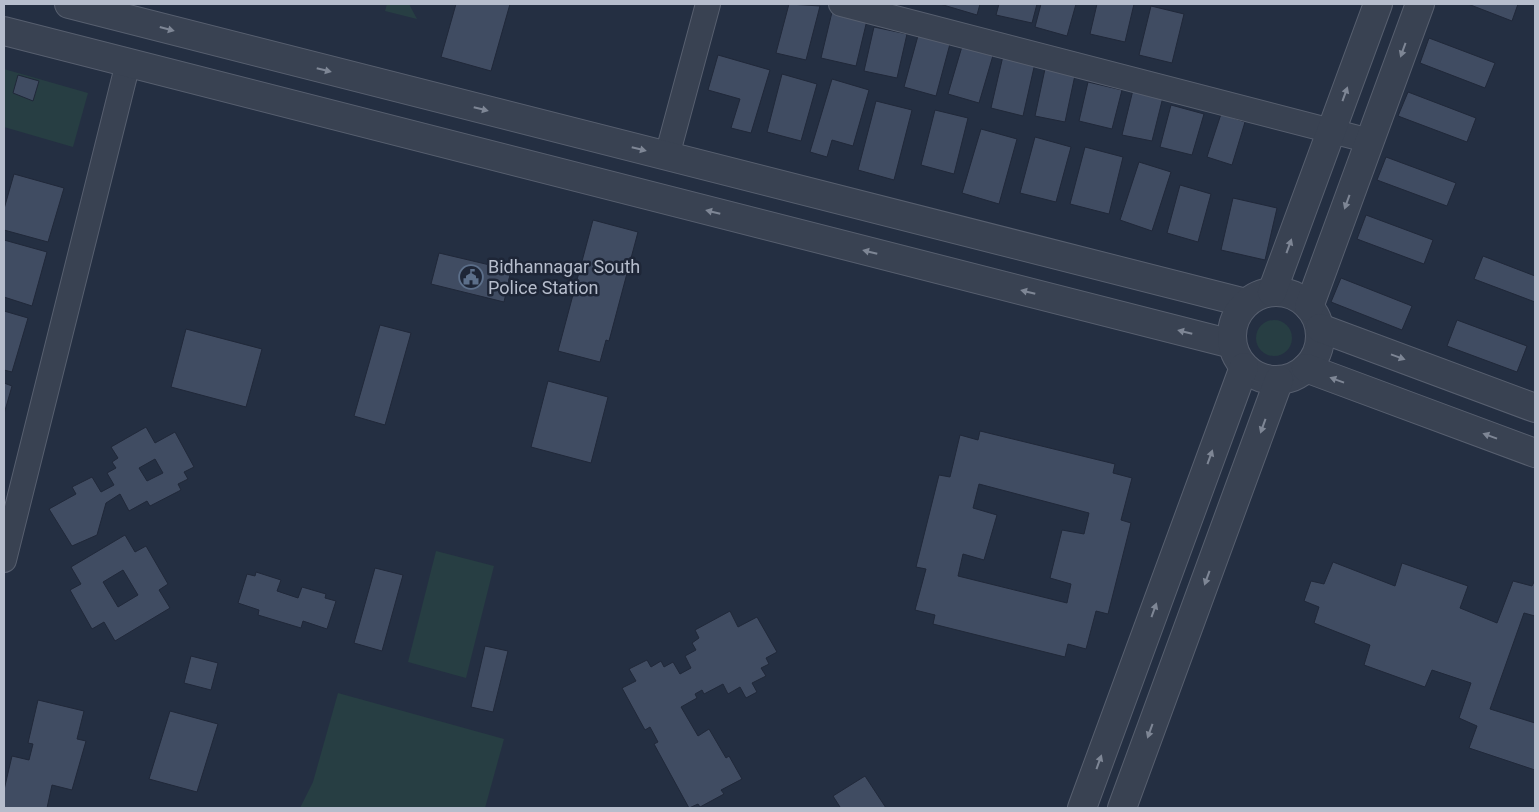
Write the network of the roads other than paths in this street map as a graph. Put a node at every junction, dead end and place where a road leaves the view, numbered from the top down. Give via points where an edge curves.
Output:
1 (68, 4) edge
2 (708, 4) edge
3 (841, 4) edge
4 (1378, 4) edge
5 (1420, 4) edge
6 (134, 12) edge
7 (4, 32) edge
8 (238, 48) junction
9 (128, 63) junction
10 (228, 89) junction
11 (1331, 130) junction
12 (1370, 141) junction
13 (668, 156) junction
14 (792, 188) junction
15 (781, 229) junction
16 (1152, 280) junction
17 (1272, 292) junction
18 (1246, 303) junction
19 (1314, 317) junction
20 (1143, 321) junction
21 (1238, 356) junction
22 (1306, 368) junction
23 (1279, 380) junction
24 (1535, 408) edge
25 (1535, 453) edge
26 (4, 560) edge
27 (1082, 808) edge
28 (1122, 808) edge

1 - 6 street
2 - 13 street
3 - 11 street
11 -> 4 street
5 -> 12 street
6 -> 8 street
7 - 9 street
8 - 10 street
8 -> 13 street
9 - 10 street
9 - 26 street
15 -> 10 street
11 - 12 street
17 -> 11 street
12 -> 19 street
13 - 14 street
14 - 15 street
14 - 16 street
20 -> 15 street
16 - 18 street
16 - 20 street
17 - 18 street via 1251,298
17 - 19 street via 1296,296
18 - 21 street via 1233,322 1230,338
19 - 22 street via 1320,345 1314,360
19 -> 24 street
21 -> 20 street
21 - 23 street via 1259,377
27 -> 21 street
22 - 23 street
25 -> 22 street
23 -> 28 street

